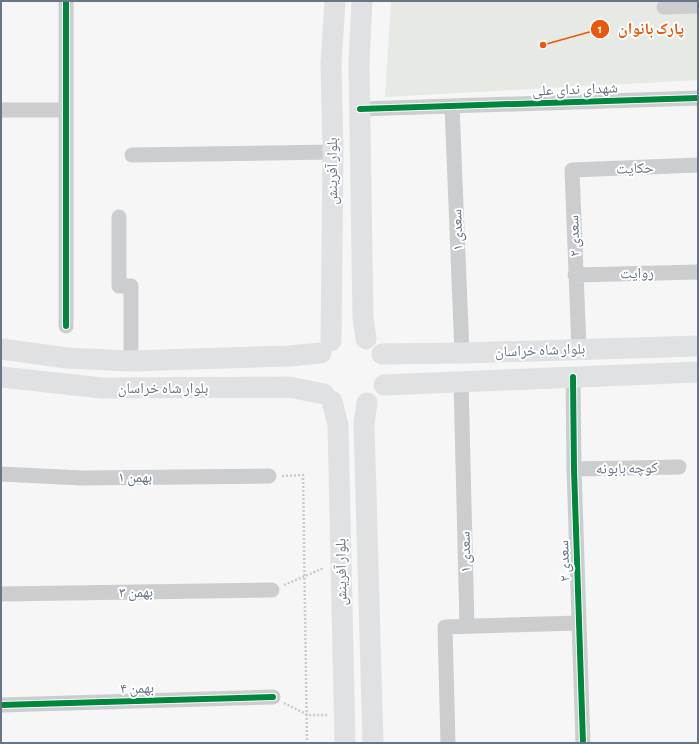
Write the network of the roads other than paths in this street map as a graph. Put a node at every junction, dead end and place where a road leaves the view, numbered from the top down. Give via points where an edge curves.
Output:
1 (66, 1) edge
2 (335, 1) edge
3 (362, 1) edge
4 (698, 6) edge
5 (664, 7) dead end
6 (698, 98) edge
7 (452, 106) junction
8 (360, 109) junction
9 (1, 110) edge
10 (66, 110) junction
11 (333, 152) junction
12 (132, 155) dead end
13 (698, 165) edge
14 (572, 170) joint
15 (119, 217) dead end
16 (698, 272) edge
17 (575, 275) junction
18 (66, 326) dead end
19 (366, 339) junction
20 (698, 346) edge
21 (326, 347) junction
22 (1, 349) edge
23 (579, 349) junction
24 (462, 353) junction
25 (382, 354) junction
26 (131, 361) junction
27 (698, 372) edge
28 (1, 377) edge
29 (573, 377) junction
30 (461, 381) junction
31 (384, 385) junction
32 (328, 398) junction
33 (367, 403) junction
34 (680, 467) dead end
35 (574, 469) junction
36 (1, 474) edge
37 (269, 476) road end
38 (272, 590) road end
39 (1, 594) edge
40 (579, 623) junction
41 (467, 626) junction
42 (273, 697) road end
43 (1, 705) edge
44 (345, 743) edge
45 (373, 743) edge
46 (448, 743) edge
47 (583, 743) edge

1 - 10 street
2 - 11 main road, بلوار آفرینش via 331,64
3 - 8 main road, بلوار آفرینش
4 - 5 street
6 - 7 street, شهدای ندای علی
7 - 8 street, شهدای ندای علی
7 - 24 street, سعدی ۱
8 - 19 main road, بلوار آفرینش via 363,317
9 - 10 street
10 - 18 street
11 - 12 street
11 - 21 main road, بلوار آفرینش
13 - 14 street, حکایت
14 - 17 street, سعدی ۲
15 - 26 street via 118,286 131,286
16 - 17 street, روایت
17 - 23 street, سعدی ۲
19 - 21 main road via 350,335 340,337
19 - 25 main road via 378,347
20 - 23 main road, بلوار شاه خراسان
21 - 26 main road, بلوار شاه خراسان via 290,356
21 - 32 main road via 316,366 316,376 318,386
22 - 26 main road, بلوار شاه خراسان via 67,358
23 - 24 main road, بلوار شاه خراسان
24 - 25 main road, بلوار شاه خراسان
25 - 31 main road via 387,365
27 - 29 main road, بلوار شاه خراسان
28 - 32 main road, بلوار شاه خراسان via 102,388 289,387
29 - 30 main road, بلوار شاه خراسان
29 - 35 street, سعدی ۲
30 - 31 main road, بلوار شاه خراسان
30 - 41 street, سعدی ۱
31 - 33 main road
32 - 33 main road via 342,405
32 - 44 main road, بلوار آفرینش via 338,425
33 - 45 main road, بلوار آفرینش via 364,424
34 - 35 street, کوچه بابونه
35 - 40 street, سعدی ۲
36 - 37 street, بهمن ۱ via 82,478
38 - 39 street, بهمن ۳
40 - 41 street
40 - 47 street, سعدی ۲
41 - 46 street via 445,626
42 - 43 street, بهمن ۴

